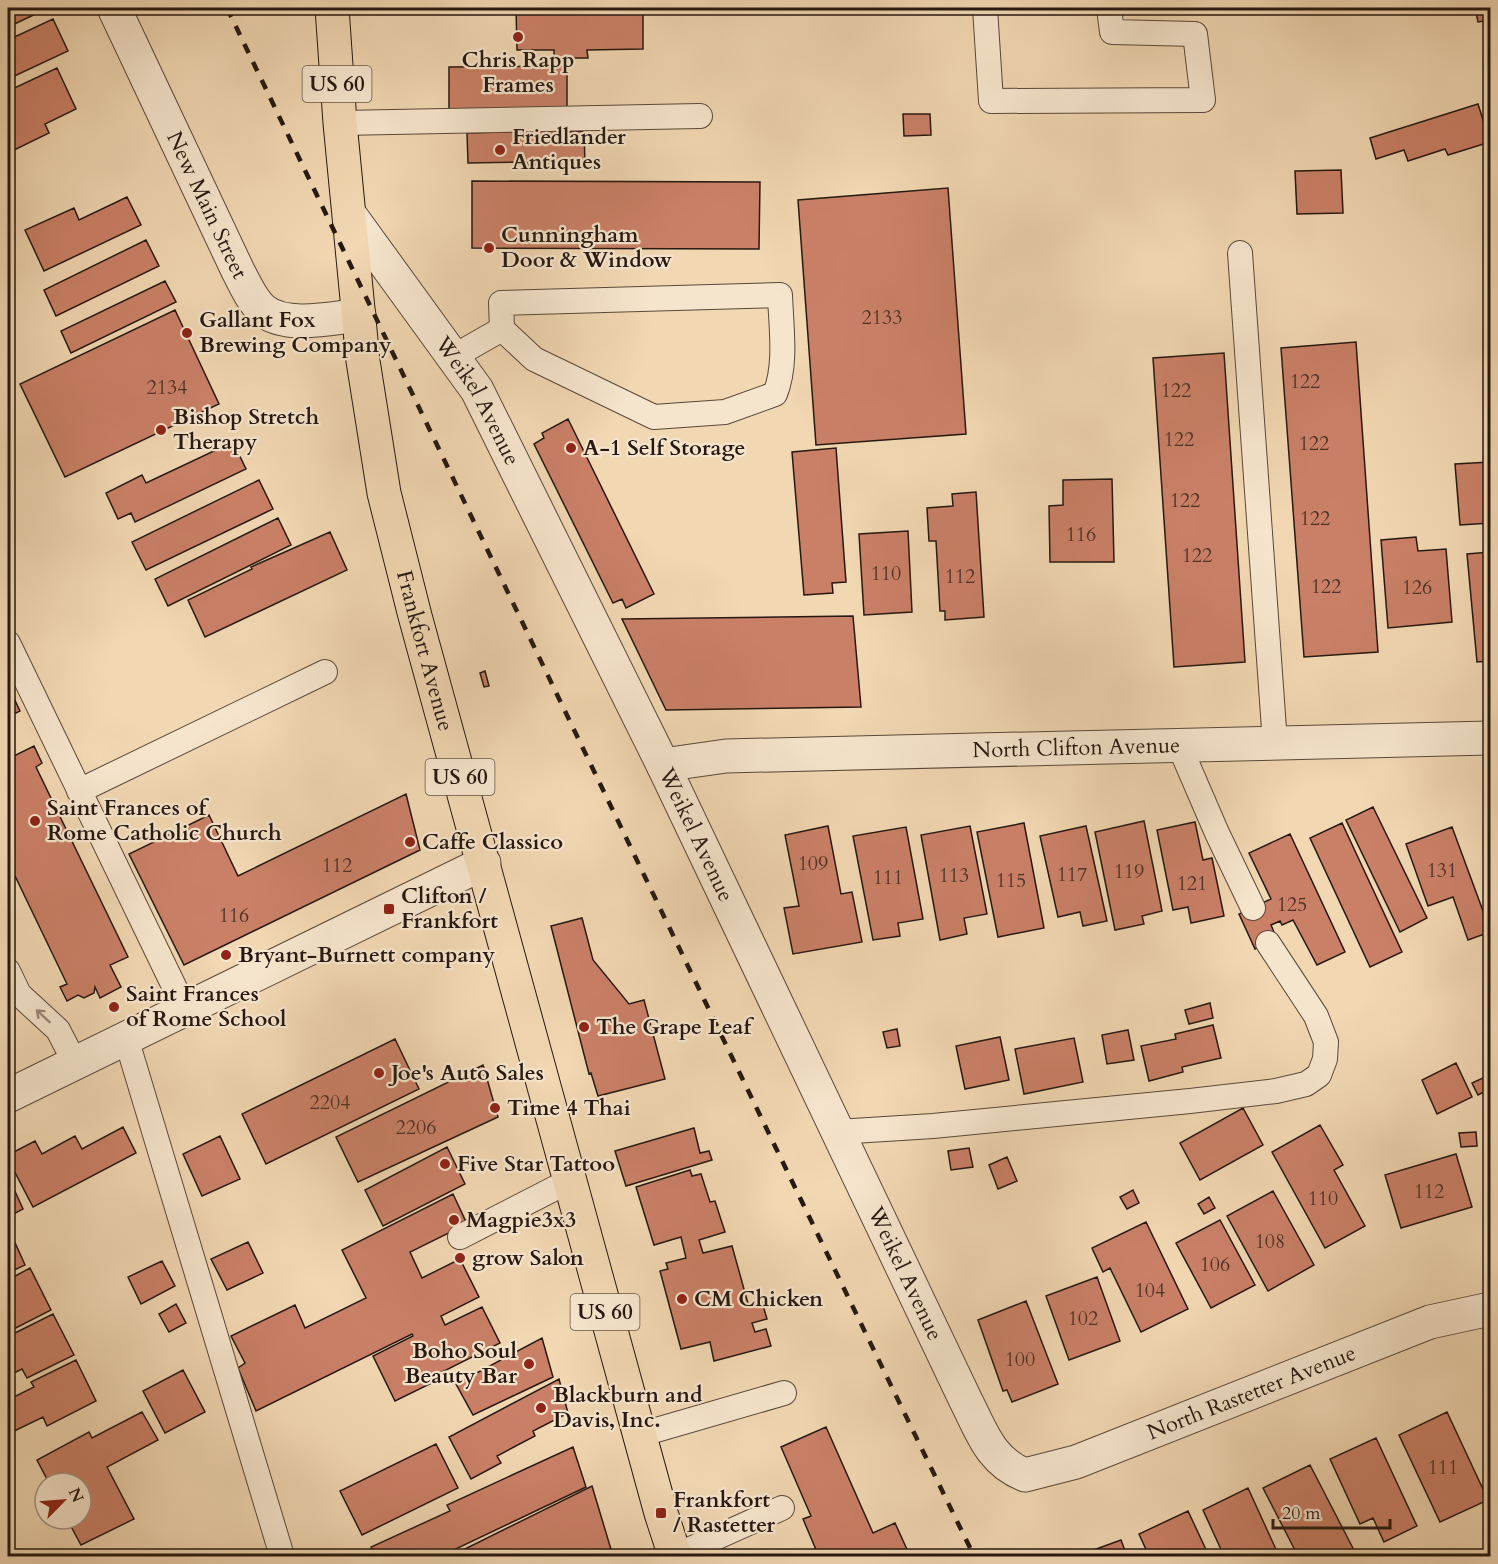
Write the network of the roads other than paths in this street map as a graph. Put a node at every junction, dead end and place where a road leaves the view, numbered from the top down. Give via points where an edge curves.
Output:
1 (114, 8) edge
2 (332, 8) edge
3 (985, 8) edge
4 (1109, 8) edge
5 (700, 116) dead end
6 (340, 123) junction
7 (350, 215) junction
8 (1240, 253) dead end
9 (359, 315) junction
10 (502, 329) junction
11 (453, 357) junction
12 (8, 643) edge
13 (325, 672) dead end
14 (1491, 738) edge
15 (1275, 743) junction
16 (1179, 745) junction
17 (663, 765) junction
18 (79, 791) junction
19 (484, 863) junction
20 (1253, 908) dead end
21 (1269, 943) dead end
22 (8, 971) edge
23 (13, 997) edge
24 (185, 1009) junction
25 (126, 1038) junction
26 (75, 1063) junction
27 (8, 1096) edge
28 (837, 1132) junction
29 (569, 1181) junction
30 (460, 1237) dead end
31 (1491, 1309) edge
32 (784, 1394) dead end
33 (639, 1435) junction
34 (1014, 1470) joint
35 (782, 1508) dead end
36 (675, 1556) edge
37 (282, 1557) edge

1 - 9 street, New Main Street via 238,272 262,309 273,317 298,321
2 - 6 main road, Frankfort Avenue / US 60
3 - 4 lane via 991,101 1203,100 1195,34 1112,32
5 - 6 lane
6 - 7 main road, Frankfort Avenue / US 60
7 - 9 main road, Frankfort Avenue / US 60
7 - 11 street, Weikel Avenue
8 - 15 lane
9 - 19 main road, Frankfort Avenue / US 60 via 384,493
10 - 10 lane via 534,358 654,417 725,412 775,394 780,376 780,296 501,303
10 - 11 lane
11 - 17 street, Weikel Avenue via 477,390
12 - 18 lane
13 - 18 lane
14 - 15 street, North Clifton Avenue
15 - 16 street, North Clifton Avenue
16 - 17 street, North Clifton Avenue via 726,756
16 - 20 lane
17 - 28 street, Weikel Avenue
18 - 24 lane
19 - 24 street
19 - 29 main road, Frankfort Avenue / US 60
21 - 28 lane via 1316,1016 1326,1042 1325,1059 1318,1075 1306,1084 1178,1103
22 - 23 lane
26 -> 23 lane via 58,1030
24 - 25 street
25 - 26 street
25 - 37 lane
26 - 27 street
28 - 34 street, Weikel Avenue via 992,1452
29 - 30 lane
29 - 33 main road, Frankfort Avenue / US 60
31 - 34 street, North Rastetter Avenue via 1430,1322 1076,1462 1025,1475
32 - 33 lane
33 - 36 main road, Frankfort Avenue / US 60
35 - 36 lane

